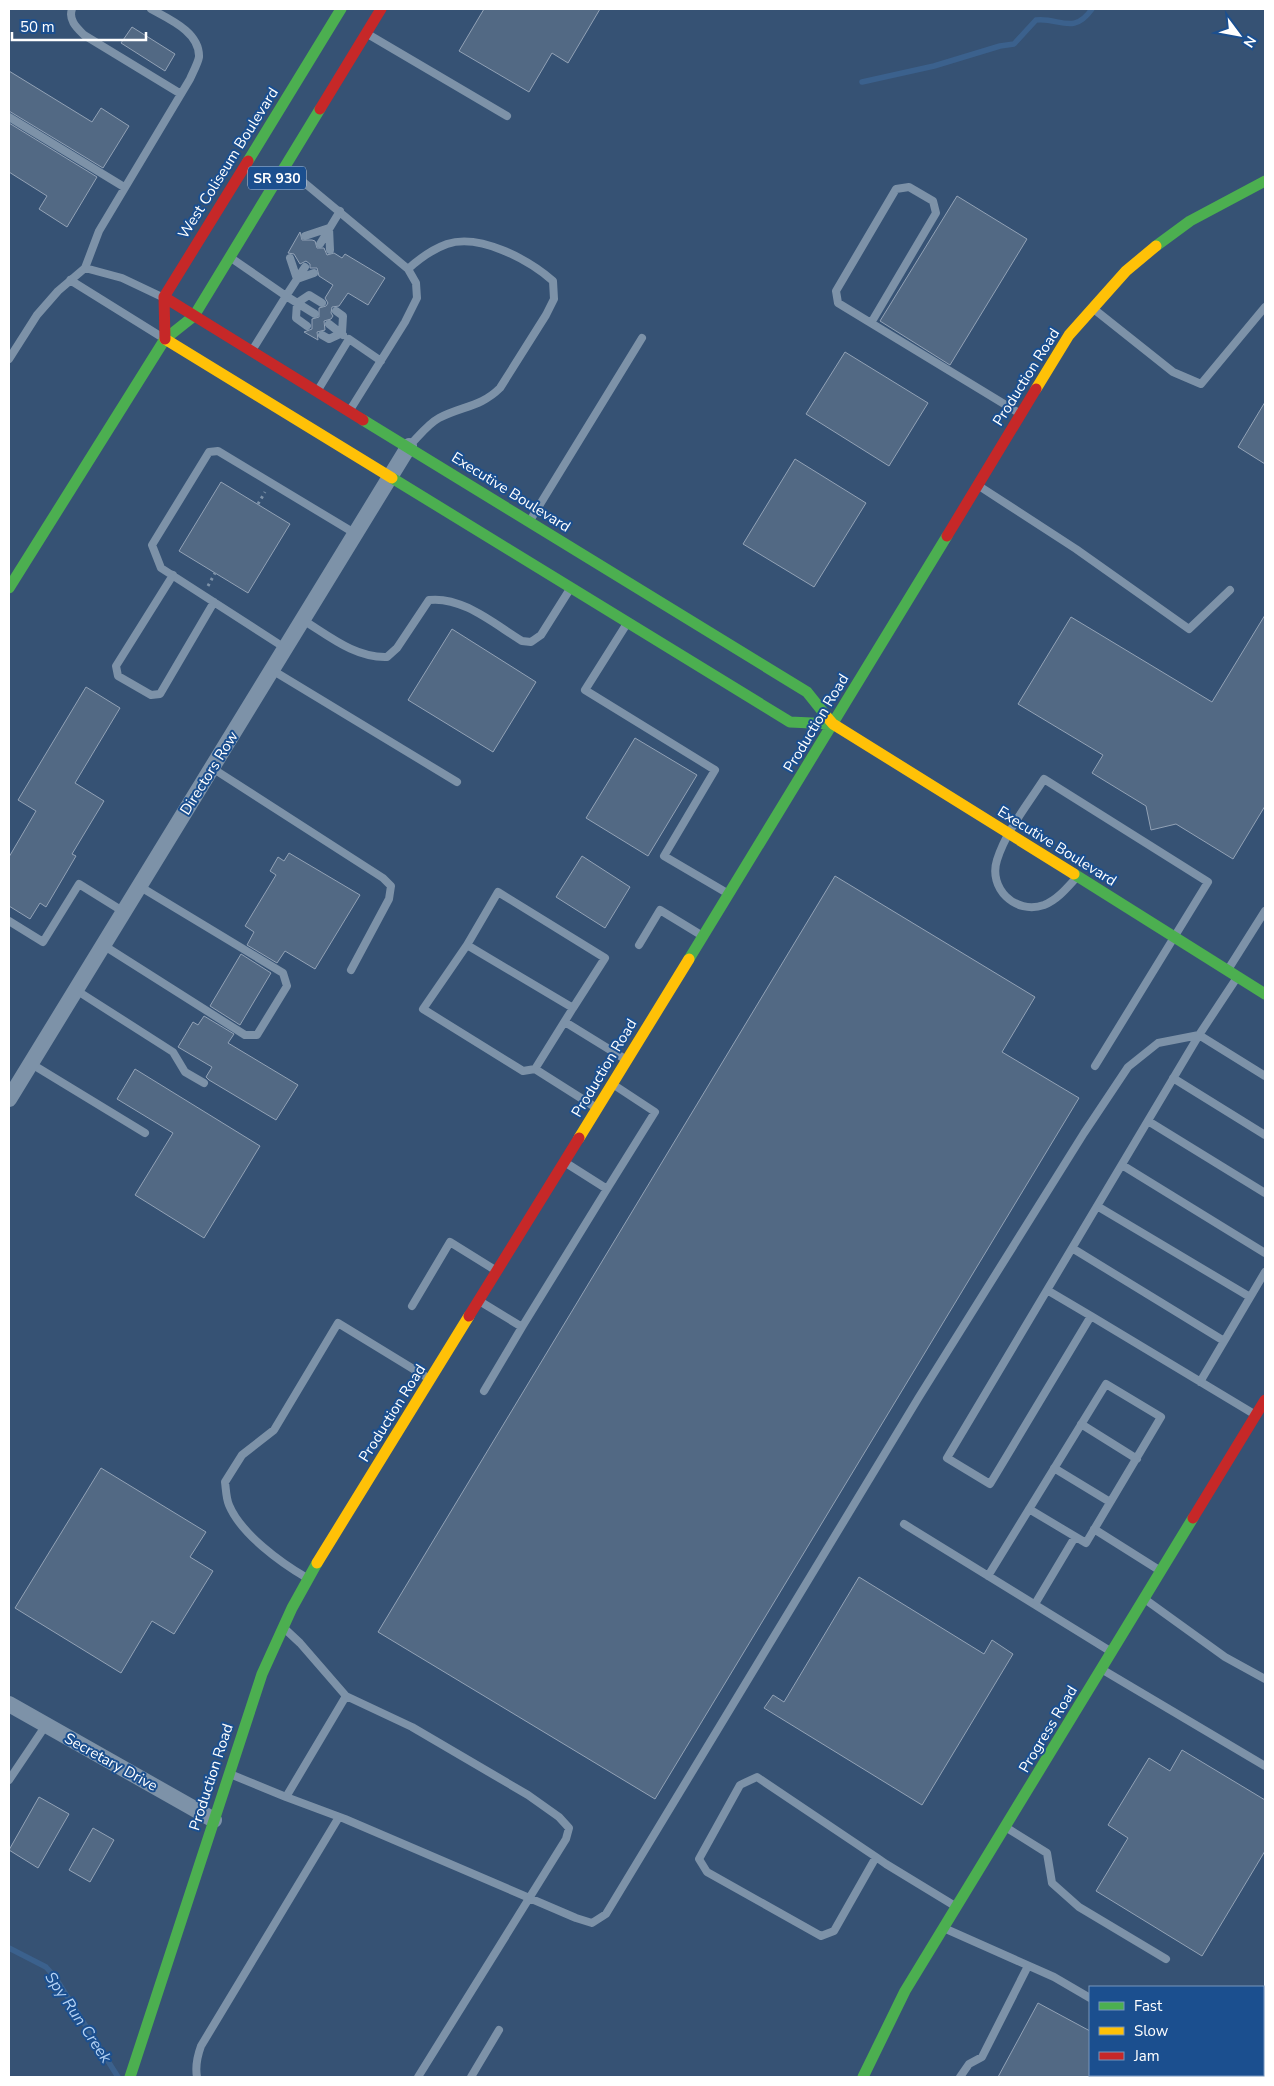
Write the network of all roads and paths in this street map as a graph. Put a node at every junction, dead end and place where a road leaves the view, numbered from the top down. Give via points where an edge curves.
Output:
1 (72, 9) edge
2 (152, 9) edge
3 (341, 9) edge
4 (381, 9) edge
5 (366, 33) junction
6 (181, 94) junction
7 (507, 116) dead end
8 (9, 117) edge
9 (284, 166) junction
10 (1265, 181) edge
11 (124, 188) junction
12 (340, 211) junction
13 (330, 228) junction
14 (306, 236) dead end
15 (320, 244) dead end
16 (330, 250) dead end
17 (230, 257) junction
18 (290, 258) dead end
19 (305, 267) dead end
20 (85, 268) junction
21 (408, 269) junction
22 (314, 273) dead end
23 (297, 279) junction
24 (70, 280) junction
25 (286, 296) junction
26 (164, 297) junction
27 (297, 303) junction
28 (322, 303) dead end
29 (1091, 307) junction
30 (1265, 307) edge
31 (336, 311) dead end
32 (315, 314) dead end
33 (194, 316) junction
34 (871, 323) junction
35 (329, 324) dead end
36 (307, 326) dead end
37 (342, 333) junction
38 (322, 335) dead end
39 (642, 338) dead end
40 (165, 339) junction
41 (349, 339) junction
42 (252, 351) junction
43 (9, 359) edge
44 (381, 361) junction
45 (317, 391) junction
46 (350, 410) junction
47 (1021, 414) junction
48 (409, 446) junction
49 (389, 479) junction
50 (978, 485) junction
51 (530, 521) junction
52 (356, 534) junction
53 (173, 575) junction
54 (9, 588) edge
55 (571, 589) junction
56 (1230, 590) dead end
57 (214, 602) junction
58 (303, 620) junction
59 (627, 623) junction
60 (285, 648) junction
61 (272, 670) junction
62 (833, 724) junction
63 (212, 768) junction
64 (457, 782) dead end
65 (1010, 834) junction
66 (1078, 877) junction
67 (139, 886) junction
68 (729, 894) junction
69 (1265, 910) edge
70 (124, 912) junction
71 (9, 921) edge
72 (703, 936) junction
73 (1175, 938) junction
74 (103, 945) junction
75 (467, 945) junction
76 (639, 945) dead end
77 (351, 970) dead end
78 (1227, 970) junction
79 (1238, 977) junction
80 (76, 990) junction
81 (1265, 994) edge
82 (573, 1008) junction
83 (565, 1022) junction
84 (1199, 1035) junction
85 (627, 1060) junction
86 (30, 1064) junction
87 (1095, 1066) dead end
88 (535, 1069) junction
89 (1265, 1076) edge
90 (1173, 1078) junction
91 (204, 1084) dead end
92 (612, 1084) junction
93 (9, 1099) edge
94 (598, 1108) junction
95 (1148, 1121) junction
96 (145, 1133) dead end
97 (1265, 1135) edge
98 (565, 1162) junction
99 (1122, 1164) junction
100 (607, 1189) junction
101 (1265, 1193) edge
102 (1097, 1206) junction
103 (1072, 1248) junction
104 (1265, 1253) edge
105 (497, 1272) junction
106 (1265, 1272) edge
107 (1047, 1290) junction
108 (1250, 1297) junction
109 (479, 1301) junction
110 (412, 1306) dead end
111 (1090, 1316) junction
112 (522, 1327) junction
113 (1224, 1341) junction
114 (431, 1379) junction
115 (1200, 1382) junction
116 (484, 1391) dead end
117 (1265, 1400) edge
118 (1256, 1415) junction
119 (1081, 1424) junction
120 (1137, 1458) junction
121 (1054, 1468) junction
122 (1110, 1502) junction
123 (1029, 1509) junction
124 (904, 1524) dead end
125 (1094, 1529) junction
126 (1075, 1537) junction
127 (1161, 1572) junction
128 (988, 1576) junction
129 (309, 1580) junction
130 (1144, 1599) junction
131 (1035, 1604) junction
132 (283, 1628) junction
133 (1112, 1652) junction
134 (1102, 1668) junction
135 (1265, 1679) edge
136 (346, 1696) junction
137 (9, 1704) edge
138 (46, 1726) junction
139 (1265, 1766) edge
140 (228, 1774) junction
141 (9, 1780) edge
142 (286, 1797) junction
143 (339, 1817) junction
144 (214, 1820) junction
145 (1005, 1827) junction
146 (876, 1857) junction
147 (529, 1900) junction
148 (957, 1907) junction
149 (944, 1928) junction
150 (1166, 1959) dead end
151 (1028, 1966) junction
152 (1089, 1997) edge
153 (499, 2030) dead end
154 (130, 2077) edge
155 (197, 2077) edge
156 (418, 2077) edge
157 (471, 2077) edge
158 (863, 2077) edge
159 (960, 2077) edge

1 - 6 lane via 75,27 84,36
2 - 6 lane via 184,29 196,43 199,57
3 - 26 main road, West Coliseum Boulevard / SR 930
4 - 5 main road, SR 930
5 - 7 lane
5 - 9 main road, SR 930
6 - 11 lane
8 - 11 lane
9 - 12 lane
9 - 17 main road, SR 930
10 - 29 main road, Production Road via 1190,221 1126,271
11 - 20 lane via 99,231
12 - 13 lane
12 - 21 lane
13 - 14 lane
13 - 15 lane
13 - 16 lane
17 - 25 lane
17 - 33 main road, SR 930
18 - 23 lane
19 - 23 lane
20 - 24 lane
20 - 26 lane via 122,278
21 - 44 lane via 416,283 417,298
21 - 48 lane via 418,259 448,244 477,242 539,269 553,282 554,299 500,388 488,400 436,419
22 - 23 lane
23 - 25 lane
24 - 40 lane
24 - 43 lane via 37,315
25 - 27 lane
25 - 42 lane
26 - 33 main road, Executive Boulevard
26 - 40 main road
27 - 28 lane via 309,295
27 - 32 lane
27 - 36 lane via 296,318
29 - 30 lane via 1173,372 1201,384
29 - 47 main road, Production Road via 1069,334
31 - 37 lane via 343,316
33 - 40 main road, SR 930
33 - 42 main road, Executive Boulevard
34 - 34 lane via 838,303 836,291 896,189 909,187 933,201 936,213
34 - 47 lane
35 - 37 lane
37 - 38 lane via 329,339
37 - 41 lane
39 - 51 lane
40 - 49 main road, Executive Boulevard
40 - 54 main road, SR 930
41 - 44 lane
41 - 45 lane
42 - 45 main road, Executive Boulevard
44 - 46 lane
45 - 46 main road, Executive Boulevard
46 - 48 main road, Executive Boulevard
47 - 50 main road, Production Road
48 - 49 street, Directors Row
48 - 51 main road, Executive Boulevard
49 - 52 street, Directors Row
49 - 55 main road, Executive Boulevard
50 - 56 lane via 1189,629
50 - 62 main road, Production Road
51 - 62 main road, Executive Boulevard via 807,692
52 - 53 lane via 218,451 209,452 152,545 161,568
52 - 58 street, Directors Row
53 - 57 lane
53 - 57 lane via 116,666 118,676 151,695 160,694
55 - 58 lane via 541,635 531,642 522,641 465,607 443,598 428,600 397,648 387,657 373,658 358,653
55 - 59 main road, Executive Boulevard
57 - 60 lane
58 - 60 street, Directors Row
59 - 62 main road, Executive Boulevard via 790,722
59 - 68 lane via 585,690 714,770 664,856
60 - 61 street, Directors Row
61 - 63 street, Directors Row
61 - 64 lane
62 - 65 main road, Executive Boulevard
62 - 68 main road, Production Road
63 - 67 street, Directors Row
63 - 77 lane via 391,886 390,899
65 - 66 main road, Executive Boulevard
65 - 66 lane via 996,860 996,881 1000,891 1013,902 1028,908 1044,905 1060,896
65 - 73 lane via 1044,779 1208,882
66 - 73 main road, Executive Boulevard
67 - 70 street, Directors Row
67 - 74 lane via 283,973 287,986 257,1035 245,1035
68 - 72 main road, Production Road
69 - 78 lane
70 - 71 lane via 79,884 43,942
70 - 74 street, Directors Row
72 - 76 lane via 660,910
72 - 85 main road, Production Road
73 - 78 main road, Executive Boulevard
73 - 87 lane
74 - 80 street, Directors Row
75 - 82 lane
75 - 82 lane via 498,892 605,958
75 - 88 lane via 423,1009 522,1071
78 - 79 main road, Executive Boulevard
79 - 81 main road, Executive Boulevard
79 - 84 lane
80 - 86 street, Directors Row
80 - 91 lane via 174,1052 185,1072
82 - 83 lane
83 - 85 lane
83 - 88 lane
84 - 89 lane
84 - 90 lane
84 - 147 lane via 1158,1043 1128,1067 1084,1132 903,1423 606,1914 592,1923
85 - 92 main road, Production Road
86 - 93 street, Directors Row
86 - 96 lane
88 - 94 lane
90 - 95 lane
90 - 97 lane
92 - 94 main road, Production Road
92 - 100 lane via 655,1112
94 - 98 main road, Production Road
95 - 99 lane
95 - 101 lane
98 - 100 lane
98 - 105 main road, Production Road
99 - 102 lane
99 - 104 lane
100 - 112 lane
102 - 103 lane
102 - 108 lane
103 - 107 lane
103 - 113 lane
105 - 109 main road, Production Road
105 - 110 lane via 450,1242
106 - 108 lane
107 - 111 lane
107 - 111 lane via 947,1458 990,1484
108 - 113 lane
109 - 112 lane
109 - 114 main road, Production Road
111 - 115 lane
112 - 116 lane
113 - 115 lane
114 - 129 main road, Production Road
114 - 129 lane via 338,1324 274,1430 242,1455 229,1475 225,1482 229,1504 241,1525 276,1558
115 - 118 lane
117 - 118 main road, Progress Road
118 - 127 main road, Progress Road
119 - 120 lane
119 - 120 lane via 1106,1384 1161,1417
119 - 121 lane
120 - 122 lane
121 - 122 lane
121 - 123 lane
122 - 125 lane
123 - 126 lane
123 - 128 lane
124 - 128 lane
125 - 126 lane via 1086,1543
125 - 127 lane
126 - 131 lane
127 - 130 main road, Progress Road
128 - 131 lane
129 - 132 main road, Production Road
130 - 133 main road, Progress Road
130 - 135 lane via 1226,1657
131 - 133 lane
132 - 136 lane
132 - 140 main road, Production Road via 262,1674
133 - 134 main road, Progress Road
134 - 139 lane
134 - 145 main road, Progress Road
136 - 142 lane
136 - 147 lane via 412,1727 528,1795 569,1828 566,1839
137 - 138 street, Secretary Drive
138 - 141 lane
138 - 144 street, Secretary Drive
140 - 142 lane
140 - 144 main road, Production Road
142 - 143 lane
143 - 147 lane
143 - 155 lane via 202,2046 197,2057
144 - 154 main road, Production Road
145 - 148 main road, Progress Road
145 - 150 lane via 1047,1853 1052,1883 1079,1907
146 - 146 lane via 757,1778 740,1785 699,1859 706,1872 821,1936 834,1932
146 - 148 lane
147 - 156 lane
148 - 149 main road, Progress Road
149 - 151 lane
149 - 158 main road, Progress Road via 905,1992
151 - 152 lane
151 - 159 lane via 982,2057 969,2064
153 - 157 lane

